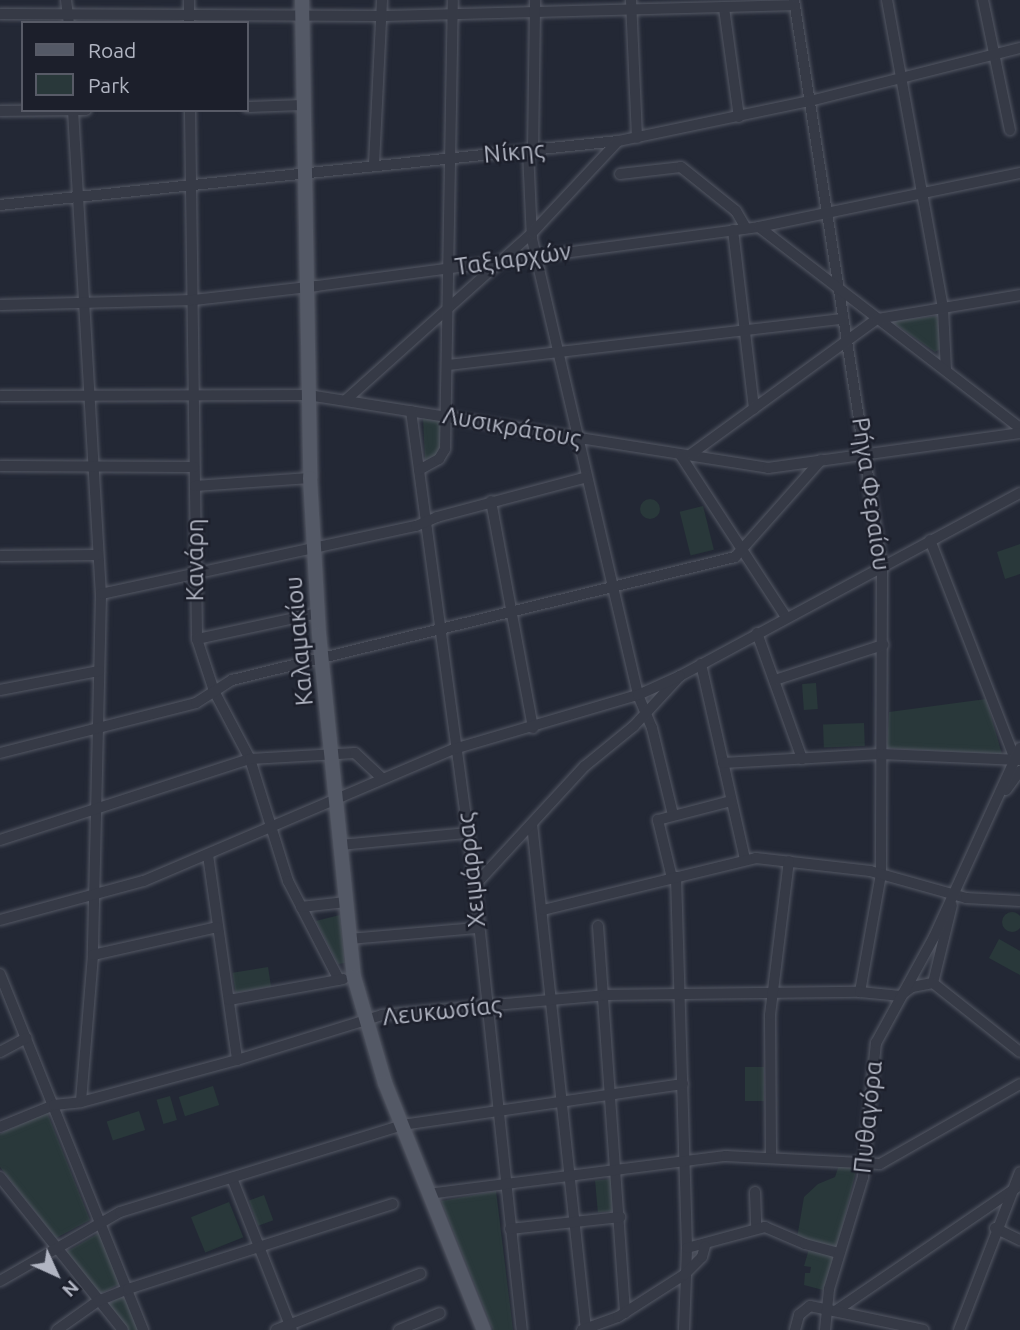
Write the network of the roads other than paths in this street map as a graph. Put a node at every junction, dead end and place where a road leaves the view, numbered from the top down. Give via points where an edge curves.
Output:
1 (66, 0) edge
2 (189, 0) edge
3 (382, 0) edge
4 (453, 0) edge
5 (535, 0) edge
6 (631, 0) edge
7 (887, 0) edge
8 (983, 0) edge
9 (794, 2) edge
10 (302, 7) edge
11 (724, 8) junction
12 (632, 12) junction
13 (454, 13) junction
14 (535, 13) junction
15 (0, 14) edge
16 (382, 16) junction
17 (68, 19) edge
18 (189, 19) edge
19 (1020, 48) edge
20 (994, 53) junction
21 (902, 78) junction
22 (810, 101) junction
23 (304, 105) junction
24 (248, 107) edge
25 (0, 111) edge
26 (21, 111) edge
27 (73, 112) edge
28 (190, 112) edge
29 (739, 117) junction
30 (1010, 130) dead end
31 (637, 138) junction
32 (618, 141) junction
33 (530, 151) junction
34 (453, 157) junction
35 (374, 164) junction
36 (305, 173) junction
37 (620, 174) dead end
38 (1020, 174) edge
39 (193, 185) junction
40 (922, 194) junction
41 (79, 197) junction
42 (0, 205) edge
43 (828, 215) junction
44 (759, 227) junction
45 (746, 228) junction
46 (733, 230) junction
47 (532, 233) junction
48 (538, 256) junction
49 (502, 261) junction
50 (450, 268) junction
51 (307, 287) junction
52 (840, 290) junction
53 (1020, 296) edge
54 (194, 300) junction
55 (86, 303) junction
56 (0, 304) edge
57 (449, 309) junction
58 (943, 309) junction
59 (844, 319) junction
60 (877, 319) junction
61 (745, 331) junction
62 (846, 341) junction
63 (560, 352) junction
64 (449, 365) junction
65 (946, 370) junction
66 (195, 395) junction
67 (308, 395) junction
68 (0, 396) edge
69 (92, 396) junction
70 (347, 399) junction
71 (754, 409) junction
72 (411, 411) junction
73 (447, 416) junction
74 (1020, 431) edge
75 (580, 439) junction
76 (867, 454) junction
77 (686, 455) junction
78 (821, 460) junction
79 (0, 466) edge
80 (194, 467) junction
81 (94, 469) junction
82 (419, 470) junction
83 (587, 477) junction
84 (310, 478) junction
85 (195, 486) junction
86 (1020, 493) edge
87 (491, 501) junction
88 (426, 522) junction
89 (930, 540) junction
90 (314, 549) junction
91 (743, 551) junction
92 (98, 555) junction
93 (0, 556) edge
94 (882, 567) junction
95 (195, 572) junction
96 (612, 589) junction
97 (101, 594) junction
98 (512, 612) junction
99 (318, 613) junction
100 (786, 617) junction
101 (440, 629) junction
102 (757, 633) junction
103 (197, 639) junction
104 (883, 645) junction
105 (322, 659) junction
106 (701, 664) junction
107 (99, 671) junction
108 (680, 676) junction
109 (775, 680) junction
110 (0, 690) edge
111 (214, 691) junction
112 (638, 695) junction
113 (647, 713) junction
114 (99, 726) junction
115 (533, 728) junction
116 (1020, 748) edge
117 (454, 749) junction
118 (0, 753) edge
119 (333, 754) junction
120 (881, 754) junction
121 (802, 758) junction
122 (250, 759) junction
123 (1018, 760) edge
124 (723, 763) junction
125 (1020, 771) edge
126 (382, 778) junction
127 (337, 800) junction
128 (731, 801) junction
129 (97, 808) junction
130 (673, 815) junction
131 (988, 815) junction
132 (532, 824) junction
133 (270, 830) junction
134 (468, 833) junction
135 (0, 840) edge
136 (340, 845) junction
137 (208, 855) junction
138 (745, 859) junction
139 (789, 861) junction
140 (881, 874) junction
141 (674, 877) junction
142 (475, 885) junction
143 (95, 894) junction
144 (953, 895) junction
145 (1020, 901) edge
146 (346, 902) junction
147 (300, 907) junction
148 (542, 910) junction
149 (0, 920) edge
150 (597, 926) dead end
151 (217, 927) junction
152 (477, 928) junction
153 (349, 939) junction
154 (93, 955) junction
155 (347, 978) junction
156 (3, 981) edge
157 (933, 983) junction
158 (860, 992) junction
159 (680, 993) junction
160 (773, 993) junction
161 (604, 995) junction
162 (900, 996) junction
163 (229, 1000) junction
164 (552, 1000) junction
165 (485, 1006) junction
166 (364, 1021) junction
167 (26, 1038) junction
168 (0, 1052) edge
169 (1020, 1052) edge
170 (237, 1060) junction
171 (683, 1084) junction
172 (1020, 1084) edge
173 (612, 1093) junction
174 (561, 1099) junction
175 (81, 1102) junction
176 (54, 1105) junction
177 (497, 1108) junction
178 (402, 1125) junction
179 (0, 1126) edge
180 (771, 1156) junction
181 (686, 1162) junction
182 (864, 1164) junction
183 (617, 1170) junction
184 (1020, 1172) edge
185 (569, 1175) junction
186 (0, 1177) edge
187 (232, 1178) junction
188 (505, 1182) junction
189 (1020, 1185) edge
190 (755, 1192) dead end
191 (1009, 1192) junction
192 (428, 1194) junction
193 (393, 1204) dead end
194 (620, 1217) junction
195 (574, 1221) junction
196 (102, 1223) junction
197 (756, 1228) junction
198 (995, 1228) junction
199 (510, 1229) junction
200 (1020, 1240) edge
201 (256, 1246) junction
202 (705, 1246) junction
203 (57, 1248) junction
204 (687, 1248) junction
205 (839, 1252) junction
206 (454, 1260) junction
207 (420, 1274) dead end
208 (684, 1275) junction
209 (0, 1281) edge
210 (128, 1289) junction
211 (98, 1301) junction
212 (831, 1309) junction
213 (440, 1312) dead end
214 (625, 1313) junction
215 (291, 1328) edge
216 (57, 1330) edge
217 (123, 1330) edge
218 (143, 1330) edge
219 (276, 1330) edge
220 (399, 1330) edge
221 (475, 1330) edge
222 (484, 1330) edge
223 (522, 1330) edge
224 (584, 1330) edge
225 (684, 1330) edge
226 (795, 1330) edge
227 (825, 1330) edge
228 (924, 1330) edge
229 (959, 1330) edge

1 - 17 street
2 - 18 street
3 - 16 street
4 - 13 street
5 - 14 street
6 - 12 street
7 - 21 street
8 - 20 street
9 - 11 street
9 - 22 street, Ρήγα Φεραίου
10 - 16 street
10 - 18 street
10 - 23 main road, Καλαμακίου
11 - 12 street
11 - 29 street
12 - 14 street
12 - 31 street
13 - 14 street
13 - 16 street
13 - 34 street
14 - 33 street
15 - 17 street
16 - 35 street
17 - 18 street
19 - 20 street, Νίκης
20 - 21 street, Νίκης
20 - 30 street
21 - 22 street, Νίκης
21 - 40 street
22 - 29 street, Νίκης
22 - 43 street, Ρήγα Φεραίου
23 - 24 street
23 - 36 main road, Καλαμακίου
25 - 26 street
27 - 41 street
28 - 39 street, Κανάρη
29 - 31 street, Νίκης
31 - 32 street, Νίκης
32 - 33 street, Νίκης
32 - 47 street
33 - 34 street, Νίκης
33 - 47 street
34 - 35 street, Νίκης
34 - 50 street
35 - 36 street, Νίκης
36 - 39 street, Νίκης
36 - 51 main road, Καλαμακίου
37 - 45 street via 681,167 736,211
38 - 40 street, Ταξιαρχών
39 - 41 street, Νίκης
39 - 54 street, Κανάρη
40 - 43 street, Ταξιαρχών
40 - 58 street
41 - 42 street, Νίκης
41 - 55 street
43 - 44 street, Ταξιαρχών
43 - 52 street, Ρήγα Φεραίου
44 - 45 street, Ταξιαρχών
44 - 52 street
45 - 46 street, Ταξιαρχών
46 - 48 street, Ταξιαρχών
46 - 61 street
47 - 48 street
47 - 49 street
48 - 49 street, Ταξιαρχών
48 - 63 street
49 - 50 street, Ταξιαρχών
49 - 57 street
50 - 51 street, Ταξιαρχών
50 - 57 street
51 - 54 street, Ταξιαρχών
51 - 67 main road, Καλαμακίου
52 - 59 street, Ρήγα Φεραίου
52 - 60 street
53 - 58 street
54 - 55 street, Ταξιαρχών
54 - 66 street, Κανάρη
55 - 56 street, Ταξιαρχών
55 - 69 street
57 - 64 street
57 - 70 street
58 - 60 street
58 - 65 street
59 - 61 street
59 - 62 street, Ρήγα Φεραίου
60 - 62 street
60 - 65 street
61 - 63 street
61 - 71 street
62 - 71 street
62 - 76 street, Ρήγα Φεραίου
63 - 64 street
63 - 75 street
64 - 73 street
65 - 74 street
66 - 67 street, Λυσικράτους
66 - 69 street, Λυσικράτους
66 - 80 street, Κανάρη
67 - 70 street, Λυσικράτους
67 - 84 main road, Καλαμακίου
68 - 69 street, Λυσικράτους
69 - 81 street
70 - 72 street, Λυσικράτους
71 - 77 street
72 - 73 street, Λυσικράτους
72 - 82 street, Χειμάρρας
73 - 75 street, Λυσικράτους
73 - 82 street via 443,454
74 - 76 street, Λυσικράτους
75 - 77 street, Λυσικράτους
75 - 83 street
76 - 78 street, Λυσικράτους
76 - 94 street, Ρήγα Φεραίου
77 - 78 street, Λυσικράτους via 759,467
77 - 91 street
78 - 91 street
79 - 81 street
80 - 81 street
80 - 85 street, Κανάρη
81 - 92 street
82 - 88 street, Χειμάρρας
83 - 87 street
83 - 96 street
84 - 85 street
84 - 90 main road, Καλαμακίου
85 - 95 street, Κανάρη
86 - 89 street
87 - 88 street
87 - 98 street
88 - 90 street
88 - 101 street, Χειμάρρας
89 - 94 street
89 - 123 street
90 - 95 street
90 - 99 main road, Καλαμακίου
91 - 96 street via 735,558
91 - 100 street
92 - 93 street
92 - 97 street
94 - 100 street
94 - 104 street, Ρήγα Φεραίου
95 - 97 street
95 - 103 street, Κανάρη
96 - 98 street
96 - 112 street
97 - 107 street
98 - 101 street
98 - 115 street
99 - 103 street
99 - 105 main road, Καλαμακίου
100 - 102 street
101 - 105 street
101 - 117 street, Χειμάρρας
102 - 106 street
102 - 109 street
103 - 111 street, Κανάρη
104 - 109 street
104 - 120 street, Ρήγα Φεραίου
105 - 111 street via 232,680
105 - 119 main road, Καλαμακίου
106 - 108 street
106 - 124 street
107 - 110 street
107 - 114 street
108 - 112 street
108 - 113 street
109 - 121 street
111 - 114 street via 196,703
111 - 122 street, Κανάρη
112 - 113 street
112 - 115 street
113 - 130 street
113 - 132 street via 586,766
114 - 118 street
114 - 129 street
115 - 117 street
116 - 123 street, Πυθαγόρα
117 - 126 street
117 - 134 street, Χειμάρρας
119 - 122 street
119 - 126 street via 361,755
119 - 127 main road, Καλαμακίου
120 - 121 street
120 - 123 street
120 - 140 street, Ρήγα Φεραίου
121 - 124 street
122 - 129 street
122 - 133 street, Κανάρη
123 - 131 street, Πυθαγόρα
124 - 128 street
125 - 131 street
126 - 127 street
127 - 133 street
127 - 136 main road, Καλαμακίου
128 - 130 street
128 - 138 street
129 - 135 street
129 - 143 street
130 - 141 street via 658,820
131 - 144 street, Πυθαγόρα
132 - 142 street
132 - 148 street
133 - 137 street
133 - 147 street, Κανάρη
134 - 136 street
134 - 142 street, Χειμάρρας
136 - 146 main road, Καλαμακίου
137 - 143 street
137 - 151 street
138 - 139 street
138 - 141 street
139 - 140 street
139 - 160 street
140 - 144 street
140 - 158 street, Ρήγα Φεραίου
141 - 148 street
141 - 159 street
142 - 152 street, Χειμάρρας
143 - 149 street
143 - 154 street
144 - 145 street
144 - 157 street, Πυθαγόρα via 950,927
144 - 162 street, Πυθαγόρα
146 - 147 street
146 - 153 main road, Καλαμακίου
147 - 155 street, Κανάρη
148 - 164 street
150 - 161 street
151 - 154 street
151 - 163 street
152 - 153 street
152 - 165 street, Χειμάρρας
153 - 155 main road, Καλαμακίου
154 - 175 street
155 - 163 street
155 - 166 main road, Καλαμακίου
156 - 167 street
157 - 162 street via 912,987
157 - 169 street
158 - 160 street, Λευκωσίας
158 - 162 street, Λευκωσίας
159 - 160 street, Λευκωσίας
159 - 161 street, Λευκωσίας
159 - 171 street
160 - 180 street
161 - 164 street, Λευκωσίας
161 - 173 street
162 - 182 street, Πυθαγόρα via 876,1043
163 - 170 street
164 - 165 street, Λευκωσίας
164 - 174 street
165 - 166 street, Λευκωσίας via 382,1015
165 - 177 street, Χειμάρρας
166 - 170 street, Λευκωσίας
166 - 178 main road, Καλαμακίου
167 - 168 street
167 - 176 street
170 - 175 street, Λευκωσίας
171 - 173 street
171 - 181 street
172 - 182 street via 889,1161
173 - 174 street
173 - 183 street
174 - 177 street
174 - 185 street
175 - 176 street, Λευκωσίας
176 - 179 street, Λευκωσίας
176 - 196 street
177 - 178 street
177 - 188 street, Χειμάρρας
178 - 187 street
178 - 192 main road, Καλαμακίου
180 - 181 street
180 - 182 street
181 - 183 street
181 - 204 street
182 - 205 street, Πυθαγόρα
183 - 185 street
183 - 194 street
184 - 191 street
185 - 188 street
185 - 195 street
186 - 203 street
187 - 196 street via 120,1212
187 - 201 street
188 - 192 street
188 - 199 street, Χειμάρρας
189 - 191 street
190 - 197 street
191 - 198 street
191 - 212 street
192 - 206 main road, Καλαμακίου
193 - 201 street
194 - 195 street
194 - 214 street
195 - 199 street
195 - 224 street
196 - 203 street
196 - 210 street
197 - 202 street
197 - 205 street via 774,1229 793,1240
198 - 200 street
198 - 229 street
199 - 223 street, Χειμάρρας
201 - 210 street
201 - 215 street
202 - 204 street
202 - 208 street via 702,1257
203 - 209 street
203 - 211 street
204 - 208 street
205 - 212 street, Πυθαγόρα
206 - 221 main road, Καλαμακίου via 455,1278
206 - 222 main road, Καλαμακίου
207 - 215 street
208 - 214 street
208 - 225 street
210 - 211 street
210 - 218 street
211 - 216 street
211 - 217 street
212 - 226 street via 803,1309
212 - 227 street, Πυθαγόρα
212 - 228 street
213 - 220 street
214 - 224 street
215 - 219 street

